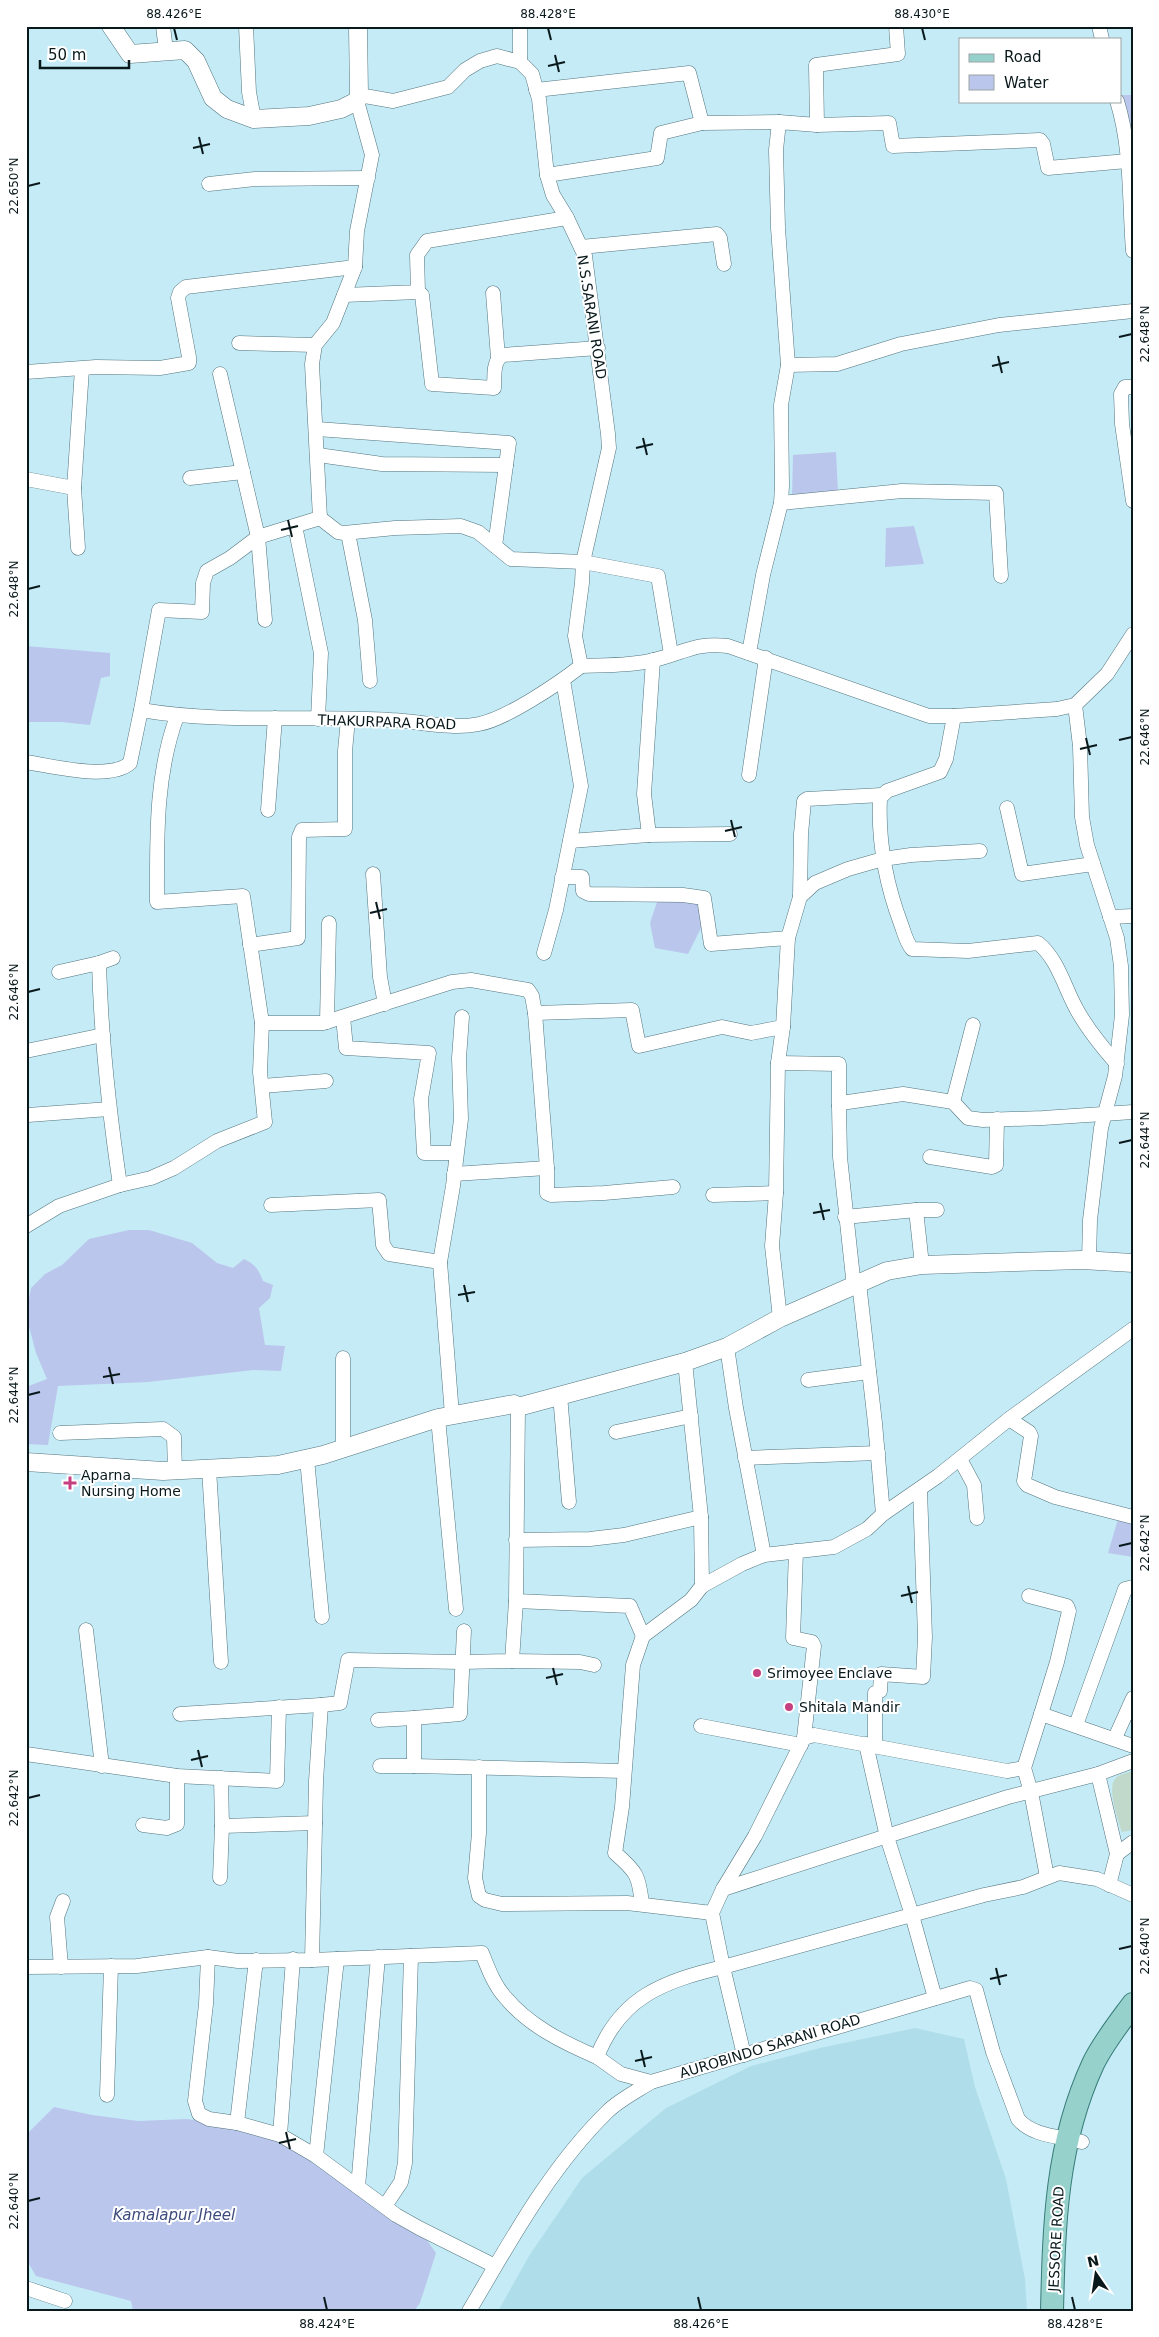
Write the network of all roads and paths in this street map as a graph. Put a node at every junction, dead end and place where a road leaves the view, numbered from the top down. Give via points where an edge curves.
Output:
1 (111, 26) edge
2 (163, 26) edge
3 (246, 26) edge
4 (358, 26) edge
5 (520, 26) edge
6 (896, 26) edge
7 (166, 51) junction
8 (520, 62) junction
9 (536, 90) junction
10 (358, 98) junction
11 (1117, 102) edge
12 (254, 119) junction
13 (779, 122) junction
14 (702, 123) junction
15 (817, 125) junction
16 (1127, 161) junction
17 (548, 175) junction
18 (368, 178) junction
19 (209, 184) dead end
20 (567, 218) junction
21 (581, 247) junction
22 (1133, 251) edge
23 (724, 264) dead end
24 (355, 267) junction
25 (418, 292) junction
26 (493, 293) dead end
27 (344, 295) junction
28 (1133, 311) edge
29 (239, 343) dead end
30 (315, 345) junction
31 (598, 348) junction
32 (498, 358) junction
33 (788, 366) junction
34 (82, 369) junction
35 (26, 372) edge
36 (220, 374) dead end
37 (1133, 387) edge
38 (316, 429) junction
39 (318, 455) junction
40 (506, 465) junction
41 (243, 472) junction
42 (190, 478) dead end
43 (26, 479) edge
44 (74, 488) junction
45 (1133, 500) edge
46 (781, 503) junction
47 (320, 518) junction
48 (295, 526) junction
49 (348, 533) junction
50 (258, 536) junction
51 (495, 546) junction
52 (78, 548) dead end
53 (583, 562) junction
54 (1001, 576) dead end
55 (265, 620) dead end
56 (1133, 634) edge
57 (750, 653) junction
58 (671, 654) junction
59 (766, 658) junction
60 (653, 660) junction
61 (581, 666) junction
62 (370, 680) dead end
63 (564, 680) junction
64 (1075, 705) junction
65 (141, 710) junction
66 (177, 716) junction
67 (954, 716) junction
68 (275, 718) junction
69 (318, 719) junction
70 (348, 719) junction
71 (26, 762) edge
72 (749, 775) dead end
73 (882, 795) junction
74 (1007, 808) dead end
75 (268, 810) dead end
76 (730, 834) dead end
77 (649, 835) junction
78 (570, 841) junction
79 (980, 851) dead end
80 (883, 859) junction
81 (1093, 864) junction
82 (373, 874) dead end
83 (562, 877) junction
84 (800, 897) junction
85 (1133, 916) edge
86 (1110, 917) junction
87 (329, 923) dead end
88 (788, 938) junction
89 (250, 945) junction
90 (544, 953) dead end
91 (113, 958) dead end
92 (99, 963) junction
93 (60, 972) dead end
94 (385, 1004) junction
95 (535, 1013) junction
96 (343, 1017) junction
97 (462, 1017) dead end
98 (327, 1022) junction
99 (262, 1023) junction
100 (973, 1025) dead end
101 (783, 1027) junction
102 (103, 1035) junction
103 (26, 1051) edge
104 (778, 1063) junction
105 (1117, 1064) junction
106 (326, 1081) dead end
107 (262, 1086) junction
108 (953, 1102) junction
109 (838, 1106) junction
110 (109, 1109) junction
111 (1133, 1112) edge
112 (1105, 1113) junction
113 (28, 1115) dead end
114 (998, 1119) junction
115 (456, 1153) junction
116 (930, 1156) dead end
117 (547, 1168) junction
118 (454, 1174) junction
119 (120, 1185) junction
120 (673, 1187) dead end
121 (776, 1192) junction
122 (713, 1195) dead end
123 (271, 1205) dead end
124 (916, 1210) junction
125 (937, 1210) dead end
126 (845, 1217) junction
127 (26, 1226) edge
128 (1088, 1261) junction
129 (440, 1262) junction
130 (1133, 1262) edge
131 (922, 1265) junction
132 (857, 1285) junction
133 (780, 1318) junction
134 (1133, 1329) edge
135 (727, 1347) junction
136 (343, 1358) dead end
137 (685, 1362) junction
138 (869, 1372) junction
139 (808, 1380) dead end
140 (560, 1395) junction
141 (518, 1407) junction
142 (445, 1416) junction
143 (691, 1416) junction
144 (1009, 1418) junction
145 (616, 1432) dead end
146 (60, 1433) dead end
147 (343, 1448) junction
148 (878, 1453) junction
149 (745, 1458) junction
150 (307, 1459) junction
151 (960, 1459) junction
152 (26, 1462) edge
153 (210, 1469) junction
154 (175, 1470) junction
155 (920, 1489) junction
156 (568, 1502) dead end
157 (882, 1514) junction
158 (701, 1517) junction
159 (1133, 1517) edge
160 (977, 1518) dead end
161 (516, 1540) junction
162 (796, 1550) junction
163 (764, 1555) junction
164 (702, 1586) junction
165 (1133, 1587) edge
166 (1029, 1596) dead end
167 (516, 1600) junction
168 (456, 1609) dead end
169 (322, 1617) dead end
170 (86, 1630) dead end
171 (464, 1632) dead end
172 (643, 1636) junction
173 (512, 1661) junction
174 (221, 1662) dead end
175 (461, 1662) junction
176 (594, 1664) dead end
177 (1133, 1698) edge
178 (321, 1705) junction
179 (280, 1707) junction
180 (180, 1714) dead end
181 (1041, 1714) junction
182 (414, 1718) junction
183 (378, 1720) dead end
184 (1076, 1725) junction
185 (701, 1726) dead end
186 (1115, 1738) junction
187 (802, 1741) junction
188 (870, 1745) junction
189 (1133, 1746) edge
190 (26, 1754) edge
191 (1133, 1761) edge
192 (102, 1766) junction
193 (380, 1766) dead end
194 (414, 1766) junction
195 (479, 1767) junction
196 (1024, 1768) junction
197 (624, 1771) junction
198 (1098, 1774) junction
199 (177, 1776) junction
200 (221, 1778) junction
201 (1031, 1792) junction
202 (143, 1824) dead end
203 (316, 1824) junction
204 (222, 1826) junction
205 (888, 1837) junction
206 (1133, 1842) edge
207 (1117, 1854) junction
208 (1047, 1877) junction
209 (220, 1878) dead end
210 (1109, 1884) junction
211 (723, 1889) junction
212 (1133, 1895) edge
213 (63, 1900) dead end
214 (642, 1904) junction
215 (712, 1913) junction
216 (912, 1915) junction
217 (411, 1956) junction
218 (208, 1957) junction
219 (378, 1957) junction
220 (293, 1959) junction
221 (337, 1959) junction
222 (256, 1960) junction
223 (312, 1960) junction
224 (61, 1966) junction
225 (111, 1966) junction
226 (26, 1967) edge
227 (723, 1967) junction
228 (935, 1998) junction
229 (1133, 2004) edge
230 (1133, 2027) edge
231 (744, 2055) junction
232 (597, 2057) junction
233 (651, 2082) junction
234 (107, 2096) dead end
235 (237, 2123) junction
236 (280, 2135) junction
237 (1075, 2140) junction
238 (316, 2156) junction
239 (358, 2187) junction
240 (385, 2206) junction
241 (495, 2266) junction
242 (26, 2288) edge
243 (65, 2301) dead end
244 (469, 2311) edge
245 (1052, 2311) edge
246 (1065, 2311) edge

1 - 7 street via 130,54
2 - 7 street
3 - 12 street via 249,92
4 - 10 street
5 - 8 street
6 - 15 street via 898,54 816,65
7 - 12 street via 185,50 196,61 213,98 227,109
8 - 9 street, N.S.SARANI ROAD via 532,74
8 - 10 street via 497,56 480,61 448,87 393,102
9 - 14 street via 689,73
9 - 17 street, N.S.SARANI ROAD
10 - 12 street via 341,109 309,116
10 - 18 street via 372,155
11 - 16 street via 1123,120
13 - 14 street
13 - 15 street
13 - 33 street via 776,150 778,228
14 - 17 street via 662,133 657,158
15 - 16 street via 889,124 893,146 1040,140 1048,168
16 - 22 street
17 - 20 street, N.S.SARANI ROAD via 553,195
18 - 19 street via 255,179
18 - 24 street via 356,231
20 - 21 street, N.S.SARANI ROAD
20 - 25 street via 427,241 417,255
21 - 23 street via 717,234
21 - 31 street, N.S.SARANI ROAD
24 - 27 street
24 - 34 street via 186,288 178,298 189,363 160,368
25 - 27 street
25 - 32 street via 422,296 432,384 494,388
26 - 32 street
27 - 30 street via 333,323
28 - 33 street via 999,325 901,344 837,364
29 - 30 street
30 - 38 street via 312,364
31 - 32 street
31 - 53 street, N.S.SARANI ROAD via 608,448
33 - 46 street via 781,405
34 - 35 street
34 - 44 street
36 - 41 street
37 - 45 street via 1125,387 1121,394
38 - 39 street
38 - 40 street via 509,443
39 - 40 street via 382,464
39 - 47 street
40 - 51 street
41 - 42 street
41 - 50 street
43 - 44 street
44 - 52 street
46 - 54 street via 902,491 996,493
46 - 57 street via 763,575
47 - 48 street
47 - 49 street via 338,532
48 - 50 street
48 - 69 street via 320,653
49 - 51 street via 460,526 478,532
49 - 62 street via 365,620
50 - 55 street
50 - 65 street via 207,571 203,583 202,612 159,610
51 - 53 street via 510,560
53 - 58 street via 658,576
53 - 61 street, N.S.SARANI ROAD via 575,636
56 - 64 street via 1106,674
57 - 58 street via 710,644 692,646
57 - 59 street
58 - 60 street
59 - 67 street via 929,716
59 - 72 street
60 - 61 street
60 - 77 street via 644,794
61 - 63 street, THAKURPARA ROAD
63 - 70 street, THAKURPARA ROAD via 515,709 479,724
63 - 78 street via 581,786
64 - 67 street
64 - 81 street via 1082,817
65 - 66 street, THAKURPARA ROAD
65 - 71 street via 130,763 123,768 84,770
66 - 68 street, THAKURPARA ROAD
66 - 89 street via 168,741 159,794 157,902 243,896
67 - 73 street via 946,759 940,772
68 - 69 street, THAKURPARA ROAD
68 - 75 street
69 - 70 street, THAKURPARA ROAD
70 - 89 street via 345,829 302,830 299,837 298,938
73 - 80 street
73 - 84 street via 804,801
74 - 81 street via 1022,874
76 - 77 street
77 - 78 street
78 - 83 street
79 - 80 street
80 - 84 street via 815,883
80 - 105 street via 892,902 912,949 968,951 1038,943 1048,953 1096,1040
81 - 86 street
82 - 94 street
83 - 88 street via 582,877 584,891 589,894 684,894 704,898 711,944
83 - 90 street
84 - 88 street
85 - 86 street
86 - 105 street via 1121,966 1122,1015
87 - 98 street
88 - 101 street
89 - 99 street
91 - 92 street
92 - 93 street
92 - 102 street
94 - 95 street via 436,986 471,980 528,990
94 - 96 street
95 - 101 street via 632,1010 639,1046 722,1027 751,1033
95 - 117 street
96 - 98 street
96 - 115 street via 346,1048 428,1053 421,1099 424,1153
97 - 115 street via 459,1058 461,1119
98 - 99 street
99 - 107 street
100 - 108 street
101 - 104 street
102 - 103 street
102 - 110 street
104 - 109 street via 838,1064
104 - 121 street
105 - 112 street
106 - 107 street
107 - 119 street via 265,1122 217,1141 152,1178
108 - 109 street via 903,1094 845,1101
108 - 114 street via 968,1118
109 - 126 street
110 - 113 street
110 - 119 street
111 - 112 street
112 - 114 street
112 - 128 street via 1094,1186
114 - 116 street via 996,1165 992,1167
115 - 118 street
117 - 118 street
117 - 120 street via 546,1189 551,1195
118 - 129 street
119 - 127 street via 59,1206
121 - 122 street
121 - 133 street via 772,1246
123 - 129 street via 379,1200 383,1245 389,1254
124 - 125 street
124 - 126 street
124 - 131 street
126 - 132 street
128 - 130 street
128 - 131 street
129 - 142 street
131 - 132 street via 887,1271
132 - 133 street
132 - 138 street
133 - 135 street
134 - 144 street
135 - 137 street
135 - 149 street
136 - 147 street
137 - 140 street
137 - 143 street
138 - 139 street
138 - 148 street
140 - 141 street
140 - 156 street
141 - 142 street via 514,1404
141 - 161 street
142 - 147 street
142 - 168 street
143 - 145 street
143 - 158 street
144 - 151 street
144 - 159 street via 1029,1432 1024,1481 1027,1485 1055,1497
146 - 154 street via 163,1429 174,1436
147 - 150 street
148 - 149 street
148 - 157 street
149 - 163 street
150 - 153 street via 278,1465
150 - 169 street
151 - 155 street
151 - 160 street via 974,1485
152 - 154 street
153 - 154 street
153 - 174 street
155 - 157 street
155 - 188 street via 925,1637 923,1677 881,1674 880,1692 875,1693
157 - 162 street via 867,1529 834,1547
158 - 161 street via 624,1535
158 - 164 street
161 - 167 street
162 - 163 street
162 - 187 street via 792,1638 812,1642 814,1646
163 - 164 street
164 - 172 street via 691,1600
165 - 184 street via 1125,1588
166 - 181 street via 1067,1606 1069,1611
167 - 172 street via 630,1606
167 - 173 street
170 - 192 street
171 - 175 street
172 - 197 street via 633,1665
173 - 175 street
173 - 176 street
175 - 178 street via 348,1660 340,1703
175 - 182 street via 460,1714
177 - 186 street
178 - 179 street
178 - 203 street
179 - 180 street
179 - 200 street via 277,1781
181 - 184 street
181 - 196 street
182 - 183 street
182 - 194 street
184 - 186 street
185 - 187 street
186 - 189 street
187 - 188 street via 814,1735
187 - 211 street via 755,1836
188 - 196 street via 1007,1771
188 - 205 street
190 - 192 street
191 - 198 street
192 - 199 street
193 - 194 street
194 - 195 street
195 - 197 street
195 - 214 street via 475,1878 478,1896 502,1904
196 - 201 street
197 - 214 street via 615,1853 639,1879
198 - 201 street
198 - 207 street
199 - 200 street
199 - 202 street via 177,1824 167,1828
200 - 204 street
201 - 205 street
201 - 208 street
203 - 204 street
203 - 223 street
204 - 209 street
205 - 211 street
205 - 216 street
206 - 207 street
207 - 210 street
208 - 210 street via 1059,1873
208 - 216 street
210 - 212 street
211 - 215 street
213 - 224 street via 57,1917
214 - 215 street
215 - 227 street
216 - 227 street
216 - 228 street
217 - 219 street
217 - 232 street via 482,1953 504,1996 528,2020 568,2045
217 - 240 street via 404,2163 401,2182
218 - 222 street
218 - 225 street
218 - 235 street via 196,2108 204,2117
219 - 221 street
219 - 239 street
220 - 222 street
220 - 223 street
220 - 236 street
221 - 223 street
221 - 238 street
222 - 235 street
224 - 225 street
224 - 226 street
225 - 234 street
227 - 231 street
227 - 232 street via 700,1972 648,1993 627,2008 605,2037
228 - 231 street, AUROBINDO SARANI ROAD
228 - 237 street, AUROBINDO SARANI ROAD via 970,1988 976,1990 993,2052 1018,2119 1025,2128 1034,2132
229 - 237 main road, JESSORE ROAD via 1094,2063 1081,2094
230 - 237 main road, JESSORE ROAD via 1104,2076
231 - 233 street, AUROBINDO SARANI ROAD
232 - 233 street via 620,2074
233 - 241 street, AUROBINDO SARANI ROAD via 608,2110 570,2154 537,2197
235 - 236 street
236 - 238 street
237 - 245 main road, JESSORE ROAD via 1055,2205
237 - 246 main road, JESSORE ROAD
238 - 239 street
239 - 240 street
240 - 241 street via 419,2228
241 - 244 street, AUROBINDO SARANI ROAD
242 - 243 street

